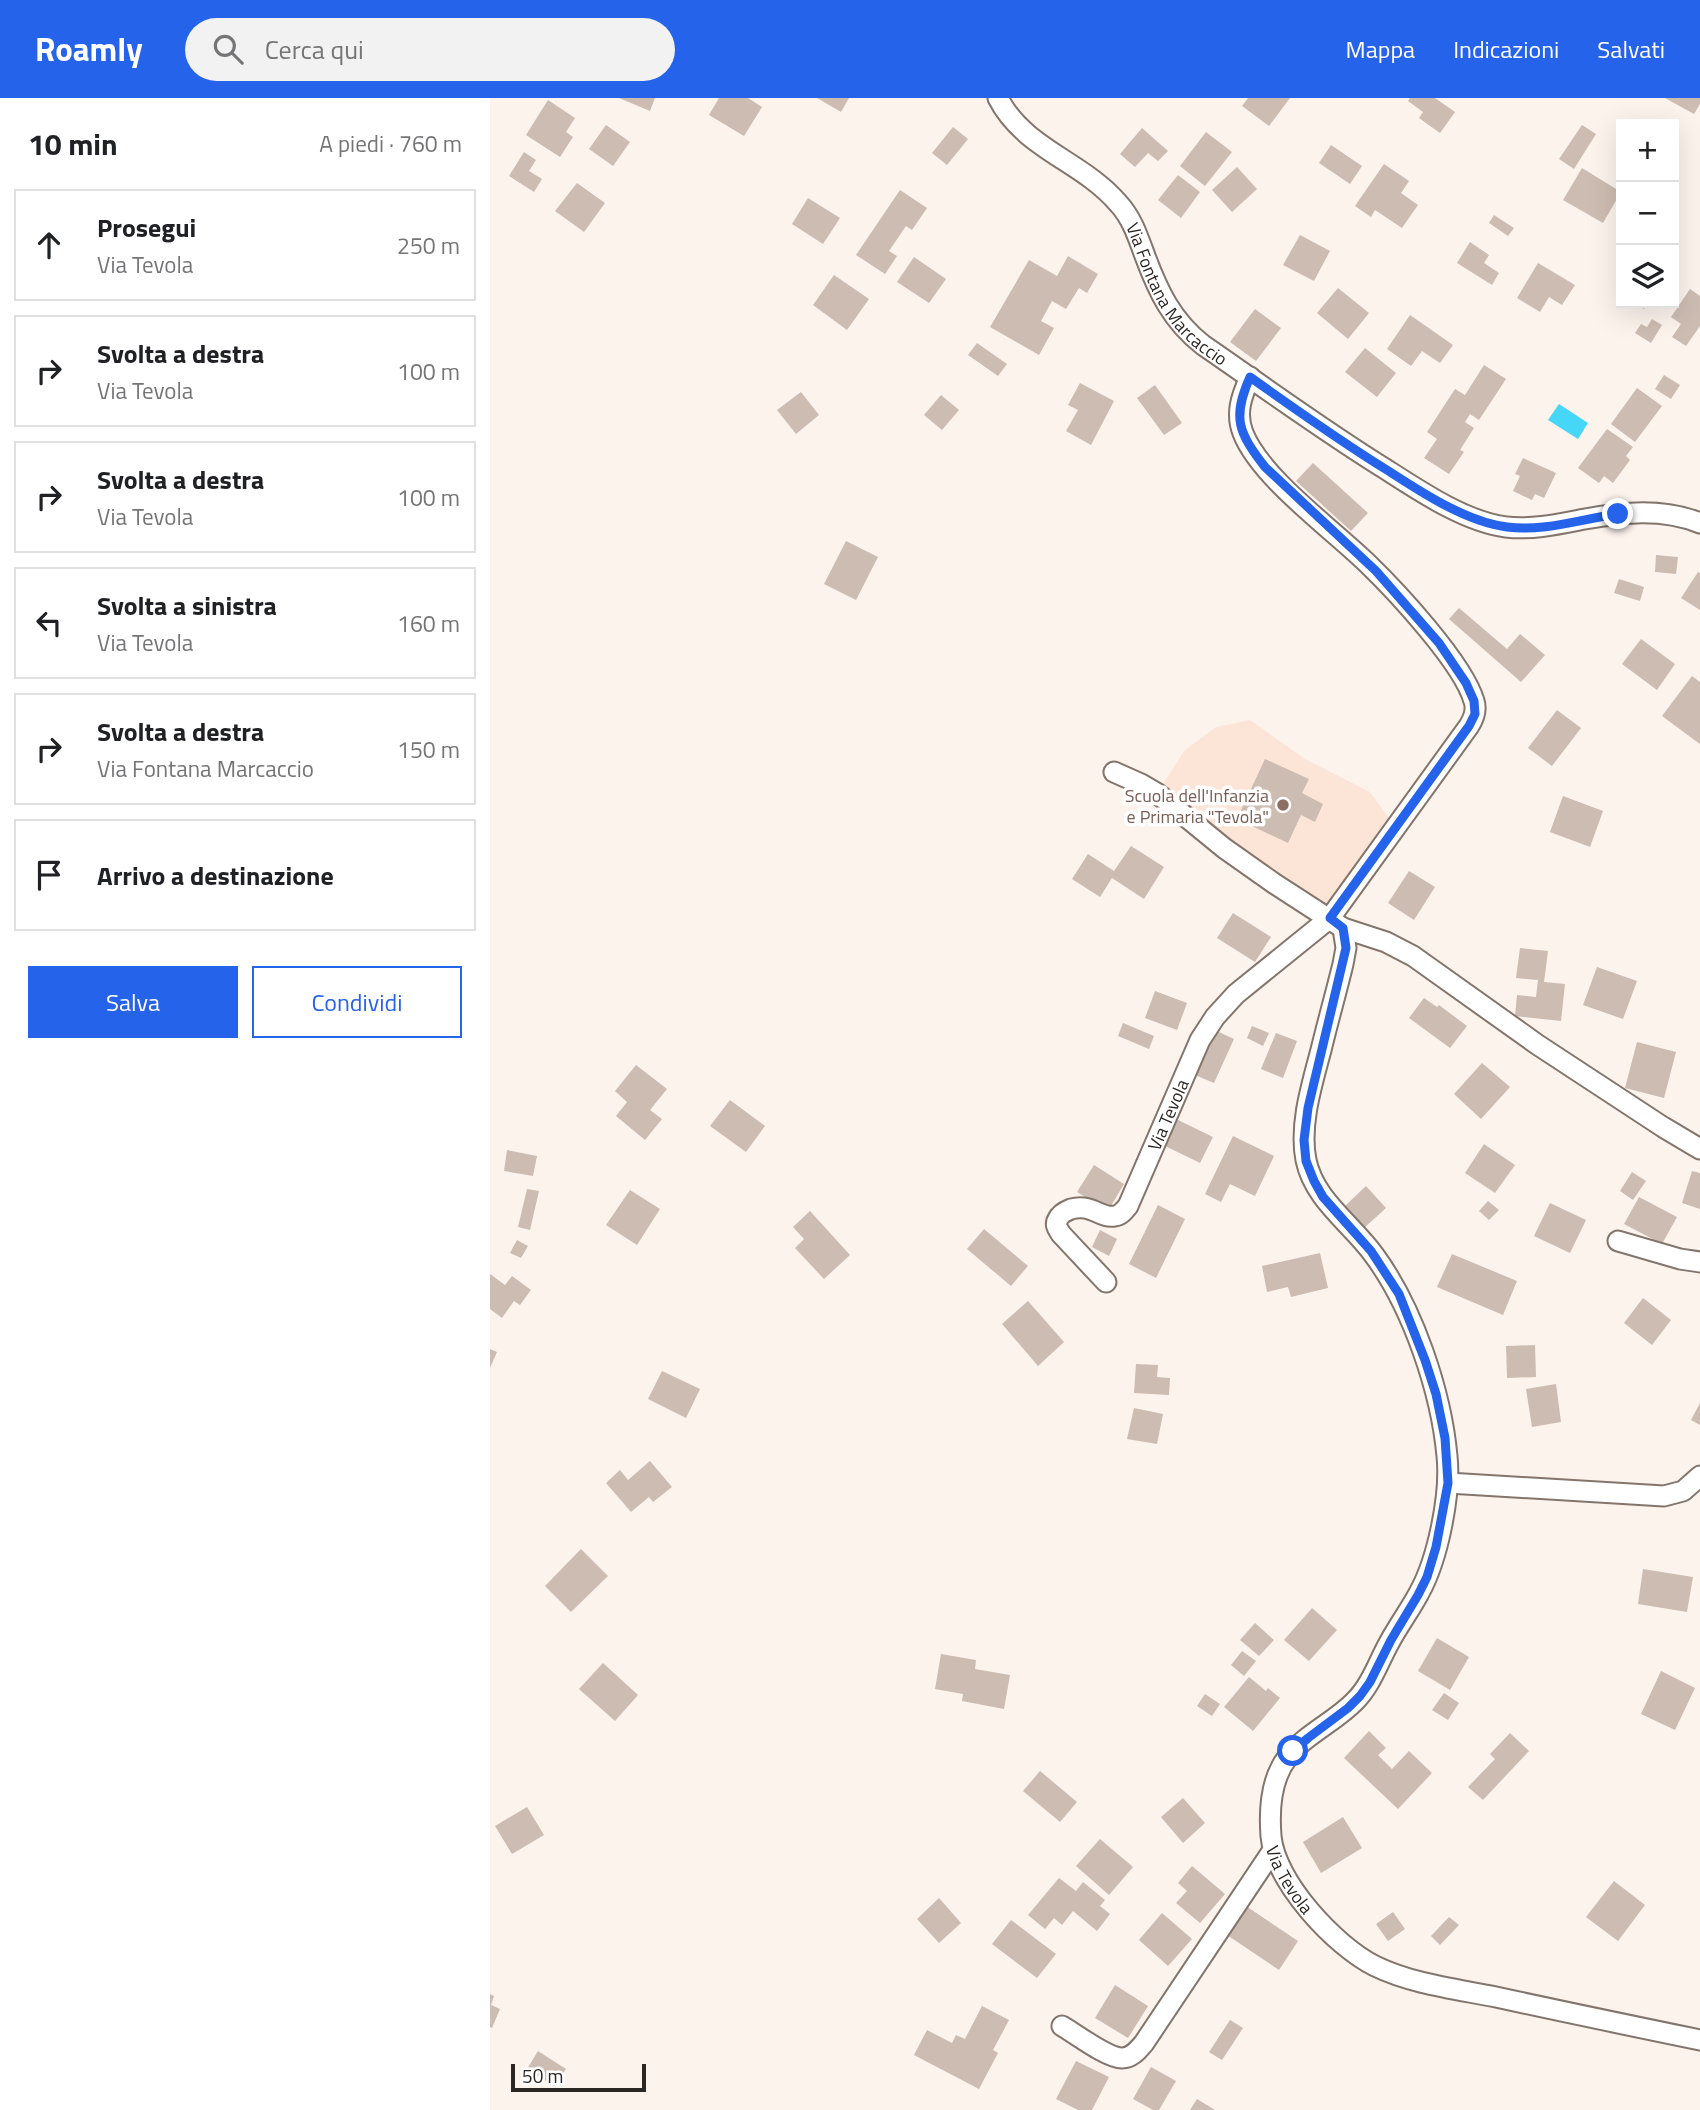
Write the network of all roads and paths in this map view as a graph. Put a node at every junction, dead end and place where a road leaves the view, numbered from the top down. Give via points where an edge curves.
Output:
1 (998, 98) edge
2 (1250, 377) junction
3 (1700, 523) edge
4 (1114, 772) dead end
5 (1336, 923) junction
6 (1700, 1149) edge
7 (1618, 1241) dead end
8 (1700, 1262) edge
9 (1107, 1282) dead end
10 (1700, 1476) edge
11 (1448, 1483) junction
12 (1273, 1850) junction
13 (1062, 2026) dead end
14 (1700, 2040) edge

1 - 2 street, Via Fontana Marcaccio via 1023,133 1091,178 1119,204 1178,323
2 - 3 street, Via Fontana Marcaccio via 1409,484 1490,524 1534,528 1648,513
2 - 5 street, Via Tevola via 1239,418 1252,450 1277,480 1401,599 1453,663 1475,708 1469,726
4 - 5 street via 1150,789 1250,867
5 - 6 street via 1413,956
5 - 9 street, Via Tevola via 1236,994 1209,1024 1125,1210 1111,1216 1079,1208 1066,1211 1057,1220 1061,1234
5 - 11 street, Via Tevola via 1346,941 1345,956 1313,1082 1306,1121 1306,1161 1323,1197 1371,1251 1399,1294 1436,1394
7 - 8 street
10 - 11 street via 1683,1491 1664,1496
11 - 12 street, Via Tevola via 1427,1577 1370,1682 1348,1708 1298,1746 1279,1771 1272,1802
12 - 13 street via 1134,2054 1114,2056
12 - 14 street, Via Tevola via 1288,1881 1331,1935 1379,1968

